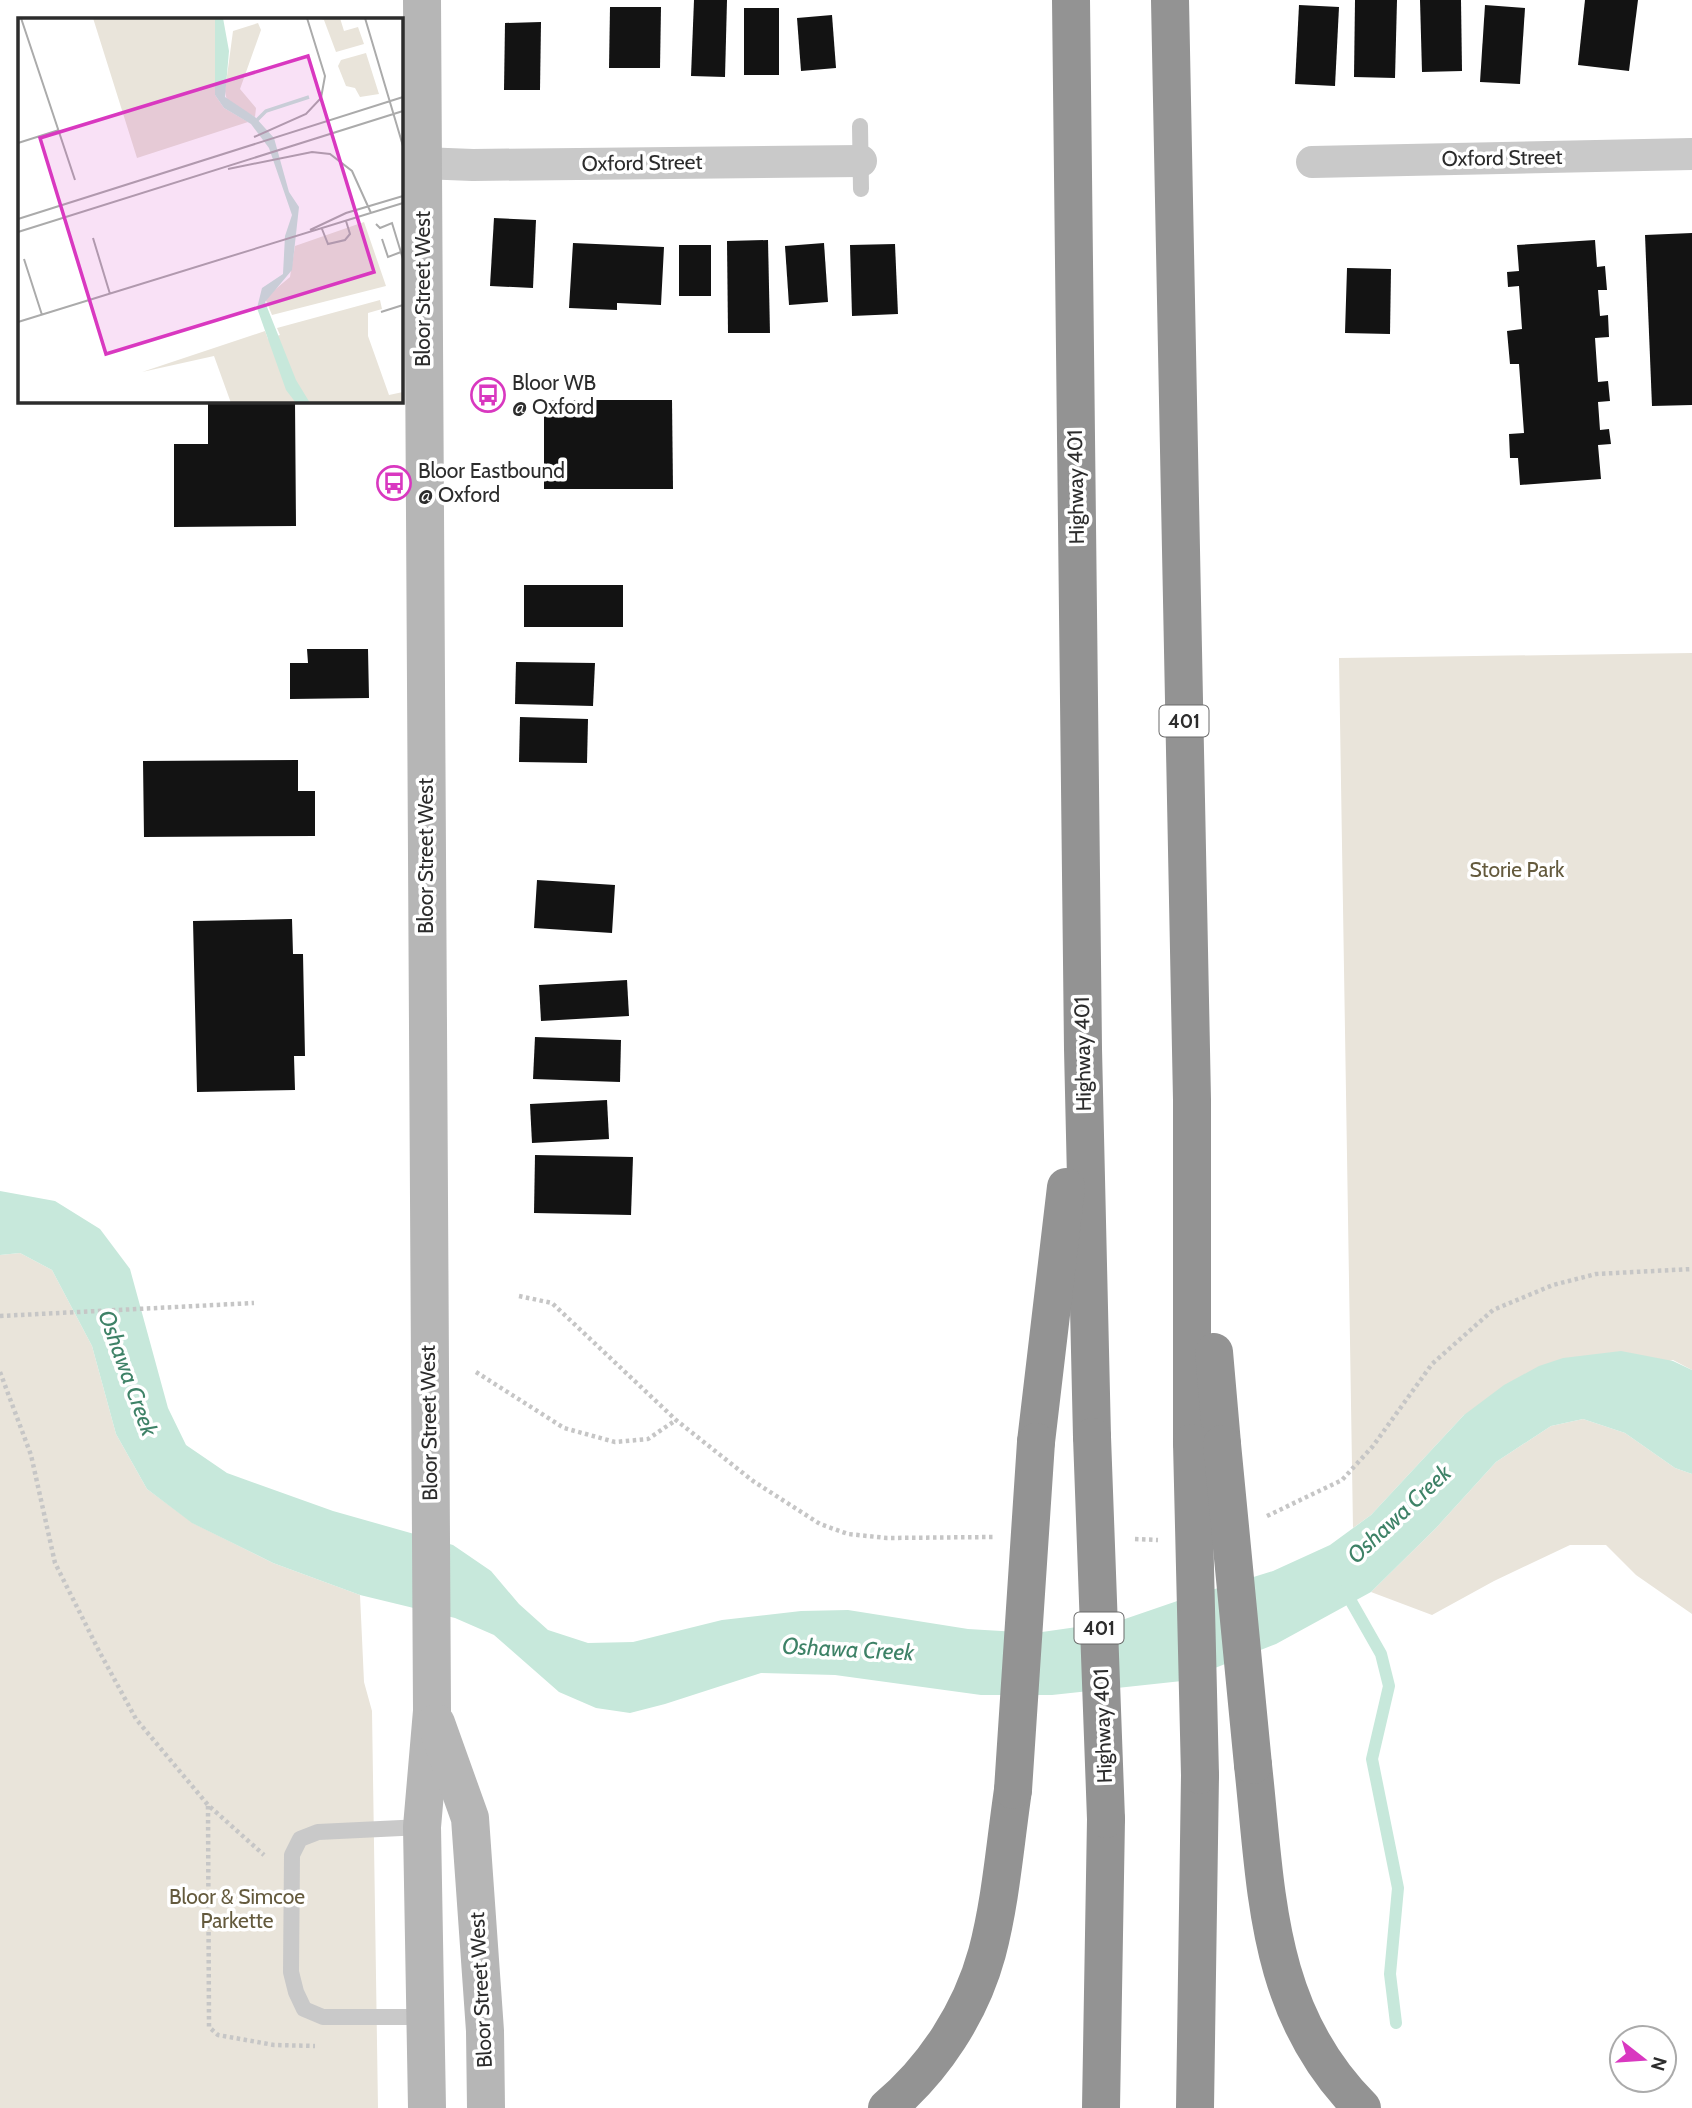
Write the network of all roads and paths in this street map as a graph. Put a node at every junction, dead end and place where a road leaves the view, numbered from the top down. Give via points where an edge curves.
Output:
1 (422, 0) edge
2 (1071, 0) edge
3 (1170, 0) edge
4 (860, 125) dead end
5 (1692, 154) edge
6 (1312, 162) dead end
7 (422, 163) junction
8 (861, 175) joint
9 (1083, 1049) junction
10 (1692, 1269) edge
11 (519, 1296) dead end
12 (254, 1303) dead end
13 (0, 1316) edge
14 (0, 1372) edge
15 (476, 1372) dead end
16 (676, 1420) junction
17 (1207, 1443) junction
18 (1287, 1509) dead end
19 (964, 1537) dead end
20 (432, 1711) junction
21 (208, 1805) junction
22 (422, 1827) junction
23 (292, 1863) junction
24 (426, 2017) junction
25 (326, 2046) dead end
26 (427, 2108) edge
27 (486, 2108) edge
28 (887, 2108) edge
29 (1101, 2108) edge
30 (1195, 2108) edge
31 (1362, 2108) edge

1 - 7 main road, Bloor Street West
2 - 9 highway, Highway 401 / 401
3 - 17 highway, 401 via 1192,1100
4 - 8 lane
5 - 6 street, Oxford Street
7 - 8 street, Oxford Street
7 - 20 main road, Bloor Street West
9 - 28 highway, bridge via 1036,1442 1013,1790 994,1922 975,1987 943,2047
9 - 29 highway, Highway 401 / 401, bridge via 1106,1819
10 - 18 path via 1595,1274 1553,1285 1493,1310 1432,1364 1373,1446 1342,1480
11 - 16 path via 552,1303
12 - 13 path
14 - 21 path via 32,1455 55,1563 136,1719
15 - 16 path via 564,1428 615,1442 648,1439
16 - 19 path via 753,1481 820,1524 848,1534 887,1538
17 - 30 highway, 401, bridge
17 - 31 highway, bridge via 1269,1907 1288,1994 1312,2046
20 - 22 main road, Bloor Street West
20 - 27 main road, Bloor Street West via 470,1818
21 - 23 path via 263,1854
21 - 25 path via 209,2027 218,2035 274,2045
22 - 23 lane via 318,1832 300,1839
22 - 24 main road, Bloor Street West
23 - 24 lane via 291,1972 304,2009 323,2017
24 - 26 main road, Bloor Street West

